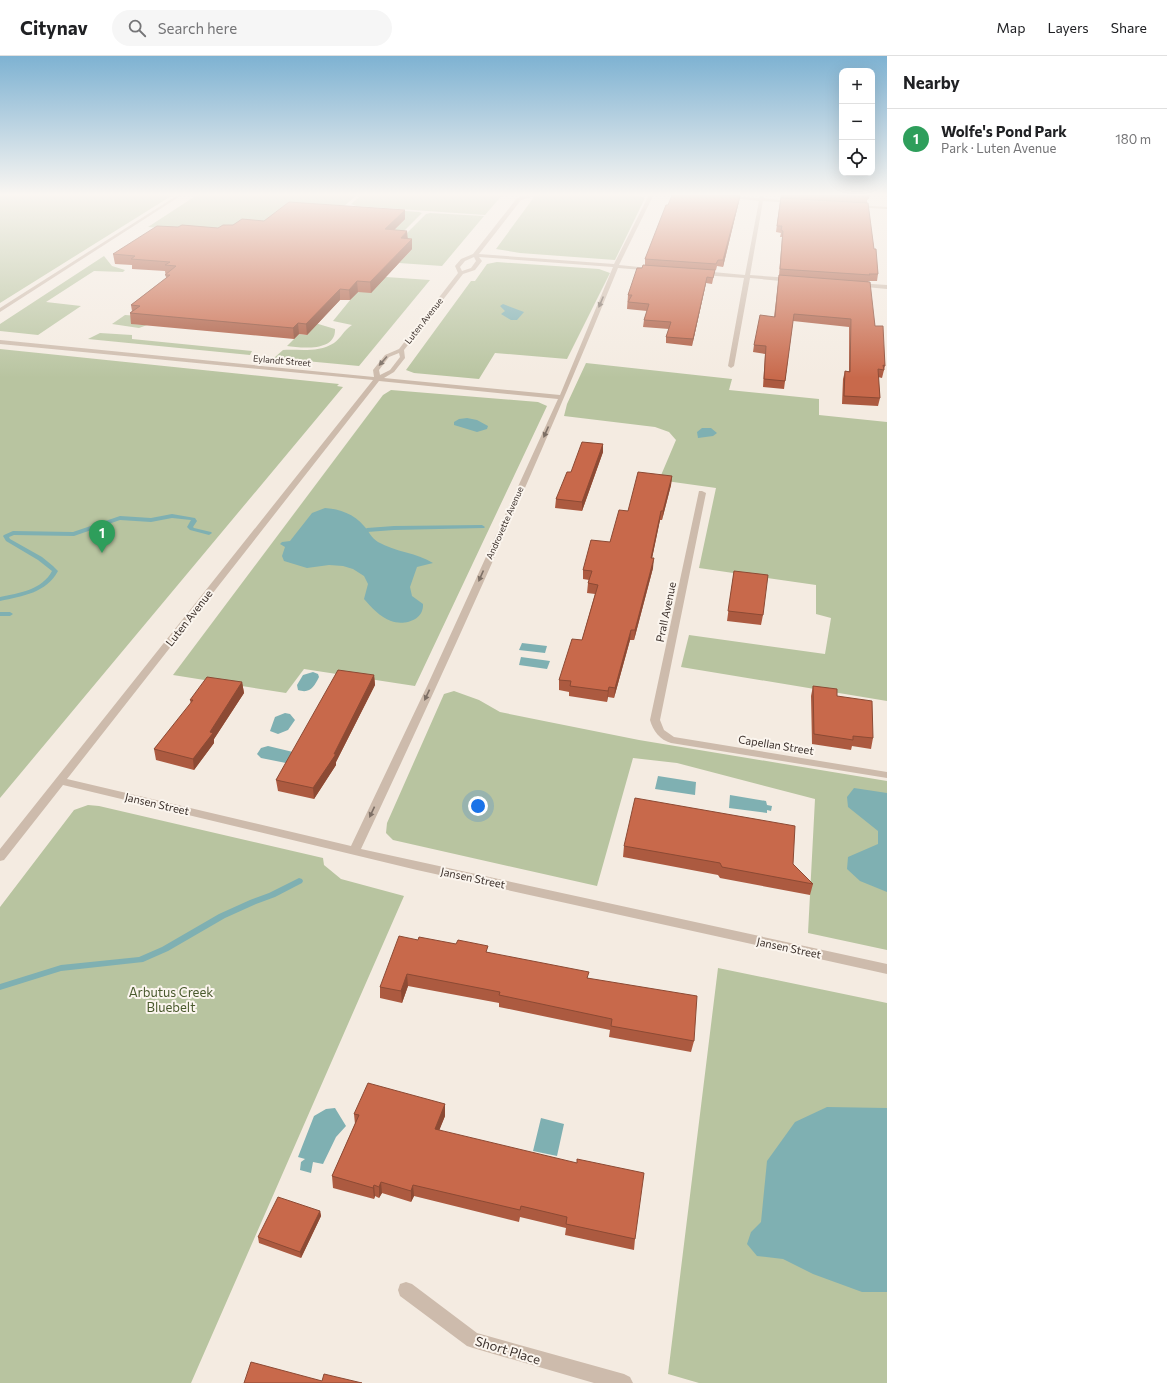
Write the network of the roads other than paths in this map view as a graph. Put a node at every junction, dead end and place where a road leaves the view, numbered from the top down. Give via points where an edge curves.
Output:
1 (86, 255) edge
2 (475, 255) junction
3 (621, 255) edge
4 (750, 255) edge
5 (616, 266) junction
6 (662, 269) edge
7 (693, 272) edge
8 (461, 273) junction
9 (746, 276) junction
10 (794, 280) edge
11 (849, 284) edge
12 (887, 287) edge
13 (0, 310) edge
14 (0, 342) edge
15 (401, 350) junction
16 (731, 366) dead end
17 (377, 379) junction
18 (562, 396) junction
19 (702, 493) dead end
20 (662, 735) joint
21 (887, 775) edge
22 (60, 781) junction
23 (354, 851) junction
24 (0, 857) edge
25 (887, 969) edge
26 (406, 1290) dead end
27 (624, 1383) edge

1 - 13 street
2 - 5 street
2 - 8 street, Luten Avenue via 463,260 457,267
2 - 8 street, Luten Avenue via 479,261 473,269
3 - 5 street, Androvette Avenue
4 - 9 street
5 - 6 street
5 -> 18 street, Androvette Avenue
7 - 9 street
8 - 15 street, Luten Avenue
9 - 10 street
9 - 16 street
11 - 12 street
14 - 17 street, Eylandt Street
15 - 17 street, Luten Avenue via 403,357 392,371
15 -> 17 street, Luten Avenue via 387,356 376,370
17 - 18 street, Eylandt Street
17 - 22 street, Luten Avenue
18 -> 23 street, Androvette Avenue via 433,684
19 - 20 street, Prall Avenue via 655,720
20 - 21 street, Capellan Street via 671,740
22 - 23 street, Jansen Street
22 - 24 street, Luten Avenue
23 - 25 street, Jansen Street
26 - 27 street, Short Place via 473,1340

